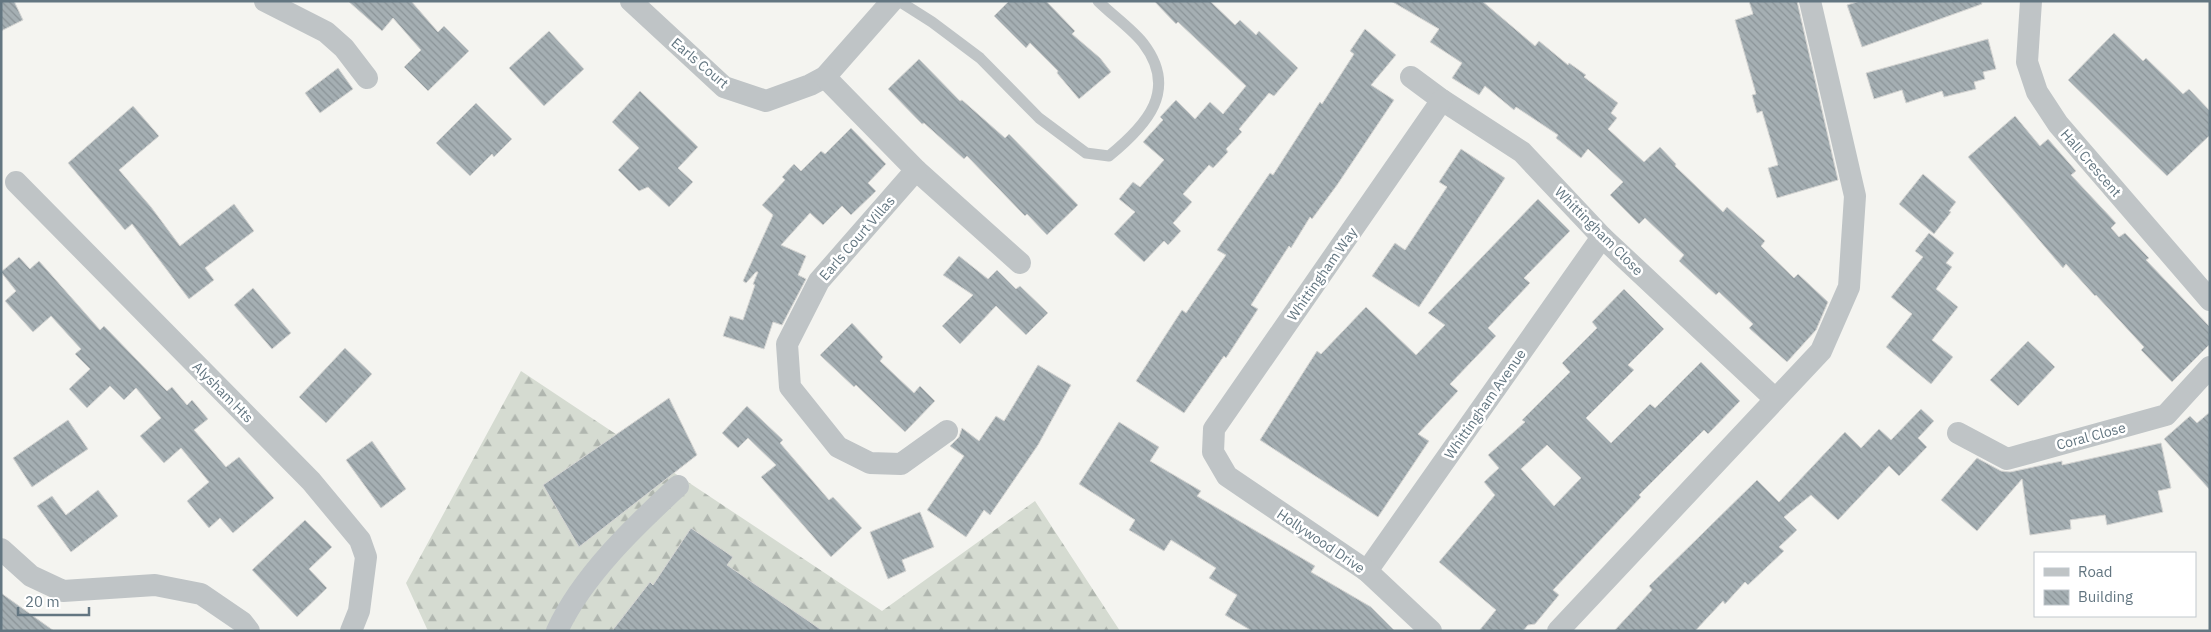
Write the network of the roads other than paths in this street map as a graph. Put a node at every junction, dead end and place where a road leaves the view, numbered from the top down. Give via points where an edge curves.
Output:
1 (266, 1) edge
2 (631, 1) edge
3 (892, 1) edge
4 (899, 1) edge
5 (1098, 1) edge
6 (1810, 1) edge
7 (2031, 1) edge
8 (825, 77) junction
9 (1411, 77) dead end
10 (366, 78) dead end
11 (1442, 100) junction
12 (916, 170) junction
13 (16, 182) dead end
14 (1602, 237) junction
15 (1020, 263) dead end
16 (2210, 300) edge
17 (2210, 367) edge
18 (1775, 399) junction
19 (947, 431) dead end
20 (1958, 432) dead end
21 (1213, 452) joint
22 (678, 486) dead end
23 (1, 549) edge
24 (1367, 572) junction
25 (249, 631) edge
26 (351, 631) edge
27 (557, 631) edge
28 (1431, 631) edge
29 (1558, 631) edge

1 - 10 street via 326,32 344,48
2 - 8 street, Earls Court via 724,87 766,101
3 - 8 street, Earls Court
4 - 5 lane via 980,58 1039,118 1086,153 1110,156 1150,115 1160,90 1157,67 1143,43
6 - 18 street via 1855,196 1849,287 1821,351
7 - 16 street, Hall Crescent via 2027,62 2037,92 2058,124
8 - 12 street
9 - 11 street, Whittingham Close
11 - 14 street, Whittingham Close via 1522,152
11 - 21 street, Whittingham Way via 1214,429
12 - 15 street
12 - 19 street, Earls Court Villas via 819,282 787,344 790,387 838,447 870,463 901,464
13 - 26 street, Alysham Hts via 311,481 360,540 366,557 359,612
14 - 18 street, Whittingham Close
14 - 24 street, Whittingham Avenue
17 - 20 street, Coral Close via 2166,415 2007,459
18 - 29 street
21 - 24 street, Hollywood Drive via 1227,476
22 - 27 street via 625,536 567,610
23 - 25 street via 31,576 63,591 155,585 201,594 242,622
24 - 28 street, Hollywood Drive

